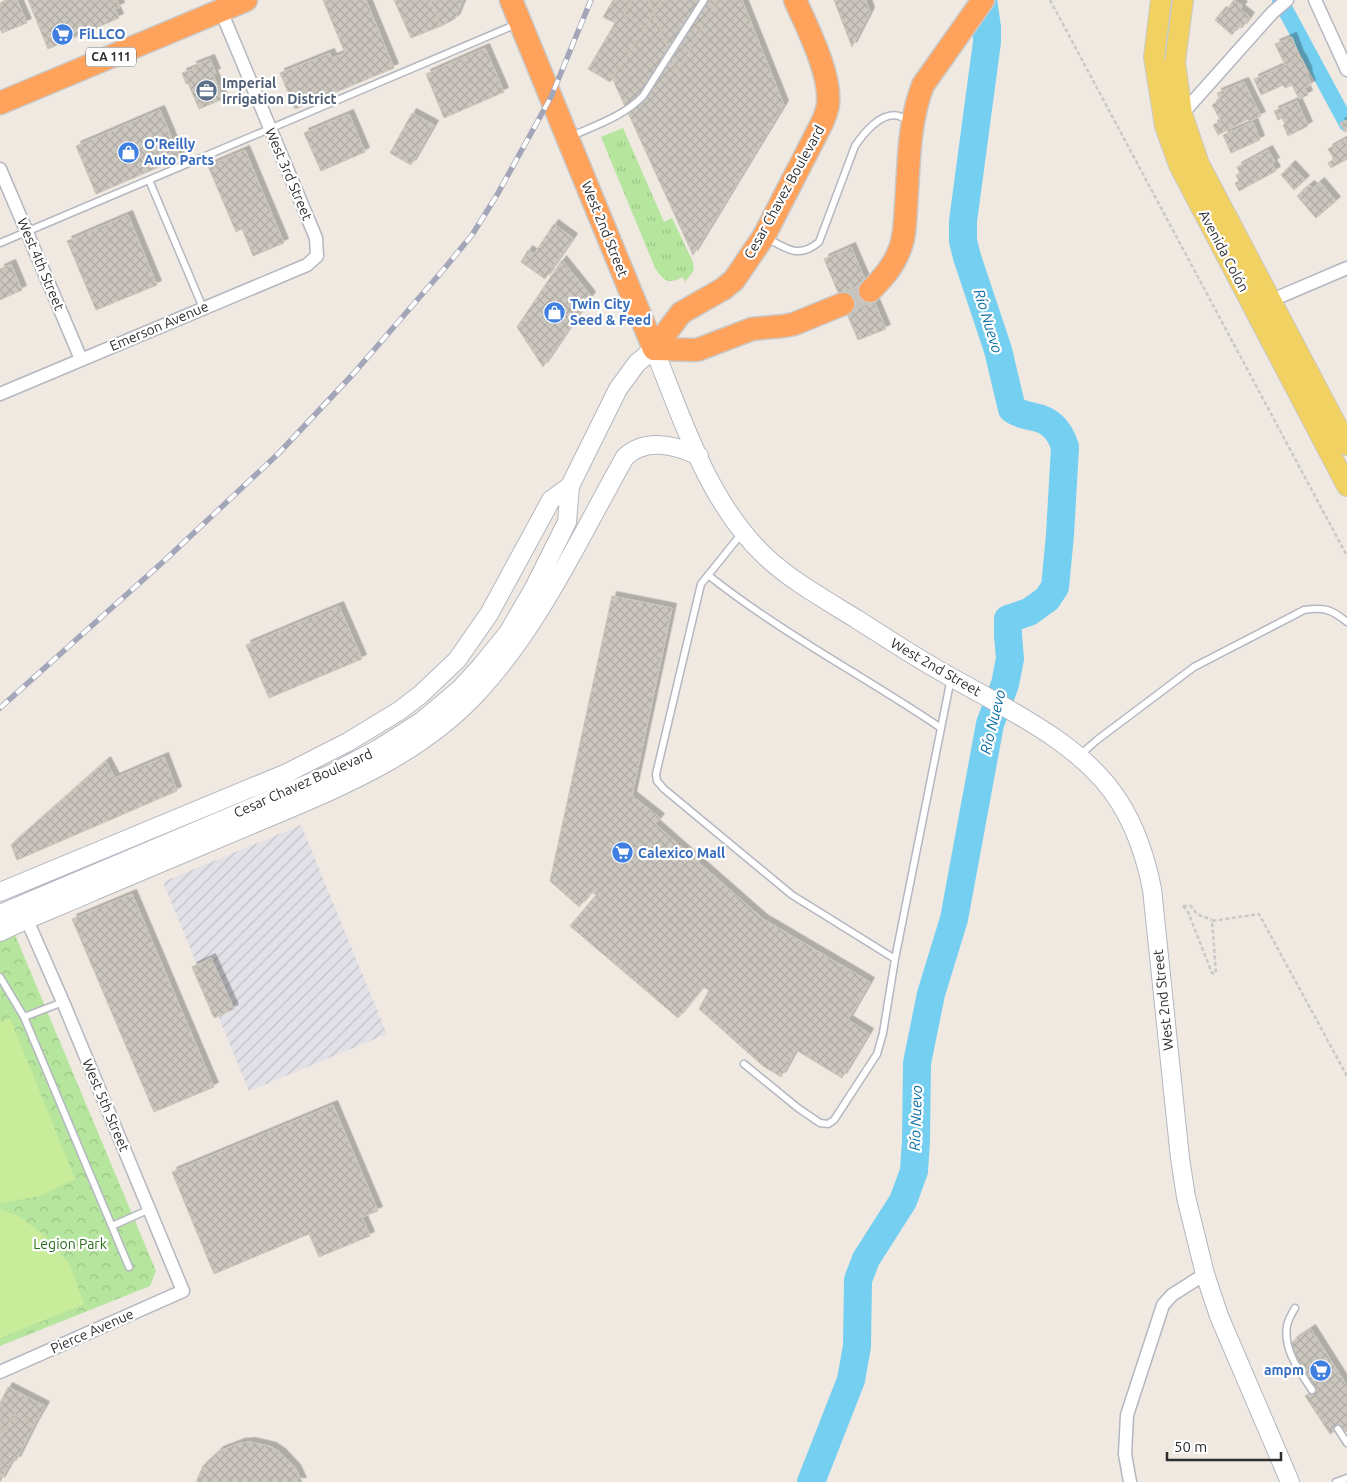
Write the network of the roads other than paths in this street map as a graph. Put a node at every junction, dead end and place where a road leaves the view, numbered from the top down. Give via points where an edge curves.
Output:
1 (246, 0) edge
2 (512, 0) edge
3 (704, 0) edge
4 (795, 0) edge
5 (983, 0) edge
6 (1161, 0) edge
7 (1183, 0) edge
8 (1287, 0) edge
9 (1315, 0) edge
10 (219, 6) edge
11 (521, 23) junction
12 (1347, 70) edge
13 (0, 103) edge
14 (1182, 114) junction
15 (913, 123) junction
16 (270, 128) junction
17 (568, 138) junction
18 (0, 169) edge
19 (150, 180) junction
20 (27, 232) junction
21 (764, 236) junction
22 (0, 243) edge
23 (317, 256) joint
24 (1347, 268) edge
25 (870, 291) tunnel mouth
26 (1272, 300) junction
27 (842, 304) tunnel mouth
28 (203, 308) junction
29 (654, 349) junction
30 (82, 359) junction
31 (0, 394) edge
32 (1347, 446) edge
33 (698, 456) junction
34 (570, 486) junction
35 (1347, 486) edge
36 (743, 532) junction
37 (708, 575) junction
38 (1347, 622) edge
39 (951, 677) junction
40 (941, 728) junction
41 (1078, 757) junction
42 (0, 892) edge
43 (0, 914) edge
44 (27, 920) junction
45 (0, 932) edge
46 (896, 959) junction
47 (0, 976) edge
48 (63, 1002) junction
49 (24, 1017) junction
50 (744, 1064) dead end
51 (150, 1210) junction
52 (112, 1226) junction
53 (129, 1267) dead end
54 (1205, 1274) junction
55 (183, 1291) joint
56 (1295, 1308) dead end
57 (0, 1372) edge
58 (1312, 1390) dead end
59 (1338, 1429) dead end
60 (1347, 1443) edge
61 (1347, 1478) edge
62 (1130, 1482) edge
63 (1290, 1482) edge
64 (1336, 1482) edge

1 - 10 highway, CA 111
2 - 11 highway, West 2nd Street
3 - 17 lane via 637,103
4 - 21 highway, Cesar Chavez Boulevard via 824,71 828,103 823,121
5 - 15 highway via 923,84
6 - 35 main road, Avenida Colón via 1154,57 1165,126 1179,165
7 - 14 main road, Avenida Colón via 1176,62
8 - 14 street
9 - 12 street
10 - 13 highway, CA 111
10 - 16 street, West 3rd Street
11 - 16 lane
11 - 17 highway, West 2nd Street
14 - 26 main road, Avenida Colón via 1199,164
15 - 21 lane via 892,116 878,121 864,132 855,146 819,242 814,246 793,252
15 - 25 highway via 900,250 893,265
16 - 19 lane
16 - 23 street, West 3rd Street via 316,238
17 - 29 highway, West 2nd Street
18 - 20 street, West 4th Street
19 - 20 lane
19 - 28 lane
20 - 22 lane
20 - 30 street, West 4th Street
21 - 29 highway, Cesar Chavez Boulevard via 734,280 681,313
23 - 28 street, Emerson Avenue via 307,264
24 - 26 street
26 - 32 main road, Avenida Colón
27 - 29 highway via 794,324 752,329 697,350
28 - 30 street, Emerson Avenue
29 - 33 main road, West 2nd Street
29 - 34 main road, Cesar Chavez Boulevard via 637,363 618,389
30 - 31 street, Emerson Avenue
33 - 36 main road, West 2nd Street via 720,500
33 - 44 main road via 684,449 654,445 632,450 625,457 521,640 480,690 429,737 371,772 311,800
34 - 42 main road, Cesar Chavez Boulevard via 550,500 489,614 457,660 399,711 288,773
34 - 43 main road, Cesar Chavez Boulevard via 567,522 508,633 459,690 422,721 331,774
36 - 37 lane
36 - 39 main road, West 2nd Street via 781,570
37 - 40 lane via 743,603
37 - 46 lane via 701,584 697,600 657,781 792,895
38 - 41 lane via 1335,612 1320,607 1304,610 1194,667
39 - 40 lane
39 - 41 main road, West 2nd Street via 1029,721
40 - 46 lane
41 - 54 main road, West 2nd Street via 1098,774 1120,802 1146,858 1180,1158
44 - 45 main road
44 - 48 street, West 5th Street
46 - 50 lane via 877,1054 834,1120 828,1124 820,1123
47 - 49 lane
48 - 49 lane
48 - 51 street, West 5th Street
49 - 52 lane
51 - 52 lane
51 - 55 street, West 5th Street
52 - 53 lane
54 - 62 street via 1172,1294 1163,1306 1127,1415 1125,1454
54 - 63 main road, West 2nd Street via 1236,1359
55 - 57 street, Pierce Avenue
56 - 58 lane via 1287,1326 1289,1348
59 - 60 lane
61 - 64 lane

